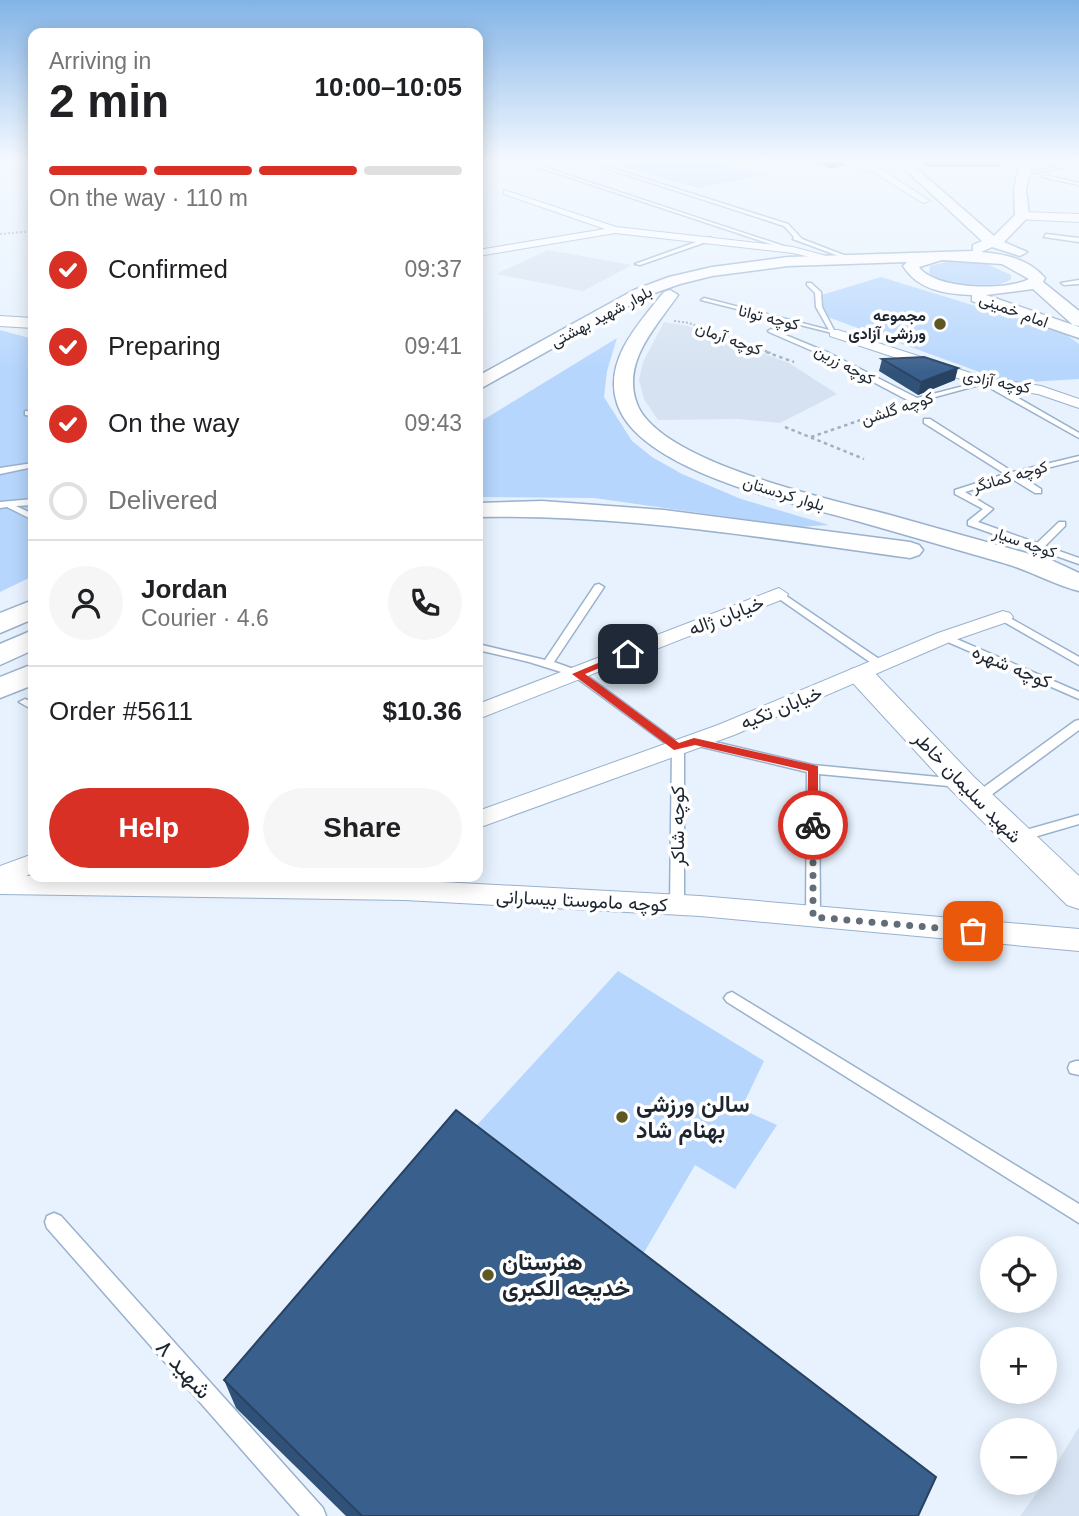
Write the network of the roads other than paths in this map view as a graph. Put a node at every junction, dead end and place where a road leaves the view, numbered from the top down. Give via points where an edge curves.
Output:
1 (605, 232) edge
2 (633, 232) edge
3 (737, 232) edge
4 (759, 232) edge
5 (782, 232) edge
6 (980, 232) edge
7 (1006, 232) edge
8 (1020, 232) edge
9 (1046, 236) dead end
10 (710, 239) junction
11 (800, 240) joint
12 (1079, 240) edge
13 (993, 243) junction
14 (793, 250) junction
15 (483, 252) edge
16 (945, 256) junction
17 (1021, 259) junction
18 (851, 263) junction
19 (638, 264) dead end
20 (920, 278) junction
21 (1079, 282) edge
22 (1035, 283) junction
23 (1064, 283) dead end
24 (809, 284) dead end
25 (950, 287) junction
26 (670, 295) junction
27 (704, 300) dead end
28 (0, 321) edge
29 (1079, 321) edge
30 (28, 323) edge
31 (771, 331) dead end
32 (1079, 333) edge
33 (836, 337) junction
34 (825, 345) dead end
35 (816, 350) junction
36 (537, 371) dead end
37 (483, 381) edge
38 (984, 382) junction
39 (916, 401) joint
40 (1079, 404) edge
41 (927, 421) dead end
42 (1079, 436) edge
43 (1076, 461) edge
44 (28, 467) edge
45 (0, 471) edge
46 (1013, 474) junction
47 (1038, 491) dead end
48 (28, 503) edge
49 (4, 505) edge
50 (483, 510) edge
51 (28, 515) edge
52 (971, 523) joint
53 (1062, 524) dead end
54 (1038, 547) junction
55 (1079, 561) edge
56 (1079, 583) edge
57 (599, 587) dead end
58 (779, 594) joint
59 (1079, 607) edge
60 (28, 610) edge
61 (1003, 617) joint
62 (0, 624) edge
63 (945, 637) junction
64 (28, 642) edge
65 (483, 649) edge
66 (0, 656) edge
67 (1079, 663) edge
68 (547, 664) junction
69 (871, 670) junction
70 (578, 674) junction
71 (1079, 696) edge
72 (483, 710) edge
73 (1079, 723) edge
74 (686, 744) junction
75 (814, 769) junction
76 (971, 791) junction
77 (483, 818) edge
78 (1079, 819) edge
79 (1017, 837) junction
80 (28, 865) edge
81 (0, 876) edge
82 (250, 882) edge
83 (0, 885) edge
84 (229, 887) junction
85 (1079, 896) edge
86 (677, 905) junction
87 (813, 917) junction
88 (1079, 940) edge
89 (732, 998) dead end
90 (1079, 1214) edge
91 (54, 1222) dead end
92 (315, 1516) edge

1 - 15 street
2 - 10 street
3 - 14 lane
4 - 14 lane
5 - 11 lane
6 - 13 main road
7 - 13 main road
8 - 17 main road
9 - 12 lane
10 - 14 street
10 - 19 lane
11 - 18 lane
13 - 16 main road
13 - 17 main road
14 - 18 street
16 - 17 main road
16 - 18 main road, بلوار شهید بهشتی
16 - 20 main road via 926,258 911,267
17 - 22 main road via 1037,278
18 - 20 main road, بلوار شهید بهشتی
18 - 26 main road, بلوار شهید بهشتی via 731,277
18 - 37 main road, بلوار شهید بهشتی via 725,269 664,282
20 - 25 main road, بلوار شهید بهشتی
21 - 23 lane
22 - 25 main road via 992,291
22 - 29 main road
24 - 33 lane via 818,292 819,307
25 - 32 main road, امام خمینی
26 - 36 main road, بلوار شهید بهشتی
26 - 56 main road, بلوار کردستان via 644,328 623,382 625,398 636,418 669,448 762,487 1040,565
27 - 33 lane, کوچه توانا
28 - 30 street
31 - 35 lane, کوچه زرین
33 - 38 street, کوچه آزادی
34 - 35 lane
35 - 39 lane, کوچه زرین
38 - 39 lane, کوچه گلشن
38 - 40 street, کوچه آزادی via 1041,390
38 - 42 lane
41 - 46 lane
43 - 46 lane, کوچه کمانگر
44 - 45 lane
46 - 47 lane
46 - 52 lane, کوچه کمانگر via 958,492 989,509
48 - 49 lane
49 - 51 lane
50 - 59 main road, بلوار کردستان via 610,512 874,543 970,564
52 - 54 lane, کوچه سیار
53 - 54 lane
54 - 55 lane, کوچه سیار
57 - 68 lane
58 - 69 lane
58 - 70 street, خیابان ژاله
60 - 62 main road
61 - 63 street, خیابان تکیه
61 - 67 lane
63 - 69 street, خیابان تکیه
63 - 71 lane, کوچه شهره
64 - 66 main road
65 - 68 lane
68 - 70 lane
69 - 74 street, خیابان تکیه
69 - 76 street, شهید سلیمان خاطر
70 - 72 street, خیابان ژاله
70 - 74 lane
73 - 76 lane
74 - 75 lane
74 - 77 street, خیابان تکیه
74 - 86 lane, کوچه شاکر
75 - 76 lane
75 - 87 lane
76 - 79 street, شهید سلیمان خاطر
78 - 79 lane
79 - 85 street, شهید سلیمان خاطر
80 - 81 street
82 - 84 street
83 - 84 street, کوچه ماموستا بیسارانی
84 - 86 street, کوچه ماموستا بیسارانی via 405,890
86 - 87 street, کوچه ماموستا بیسارانی
87 - 88 street, کوچه ماموستا بیسارانی
89 - 90 lane
91 - 92 lane, شهید ۸

